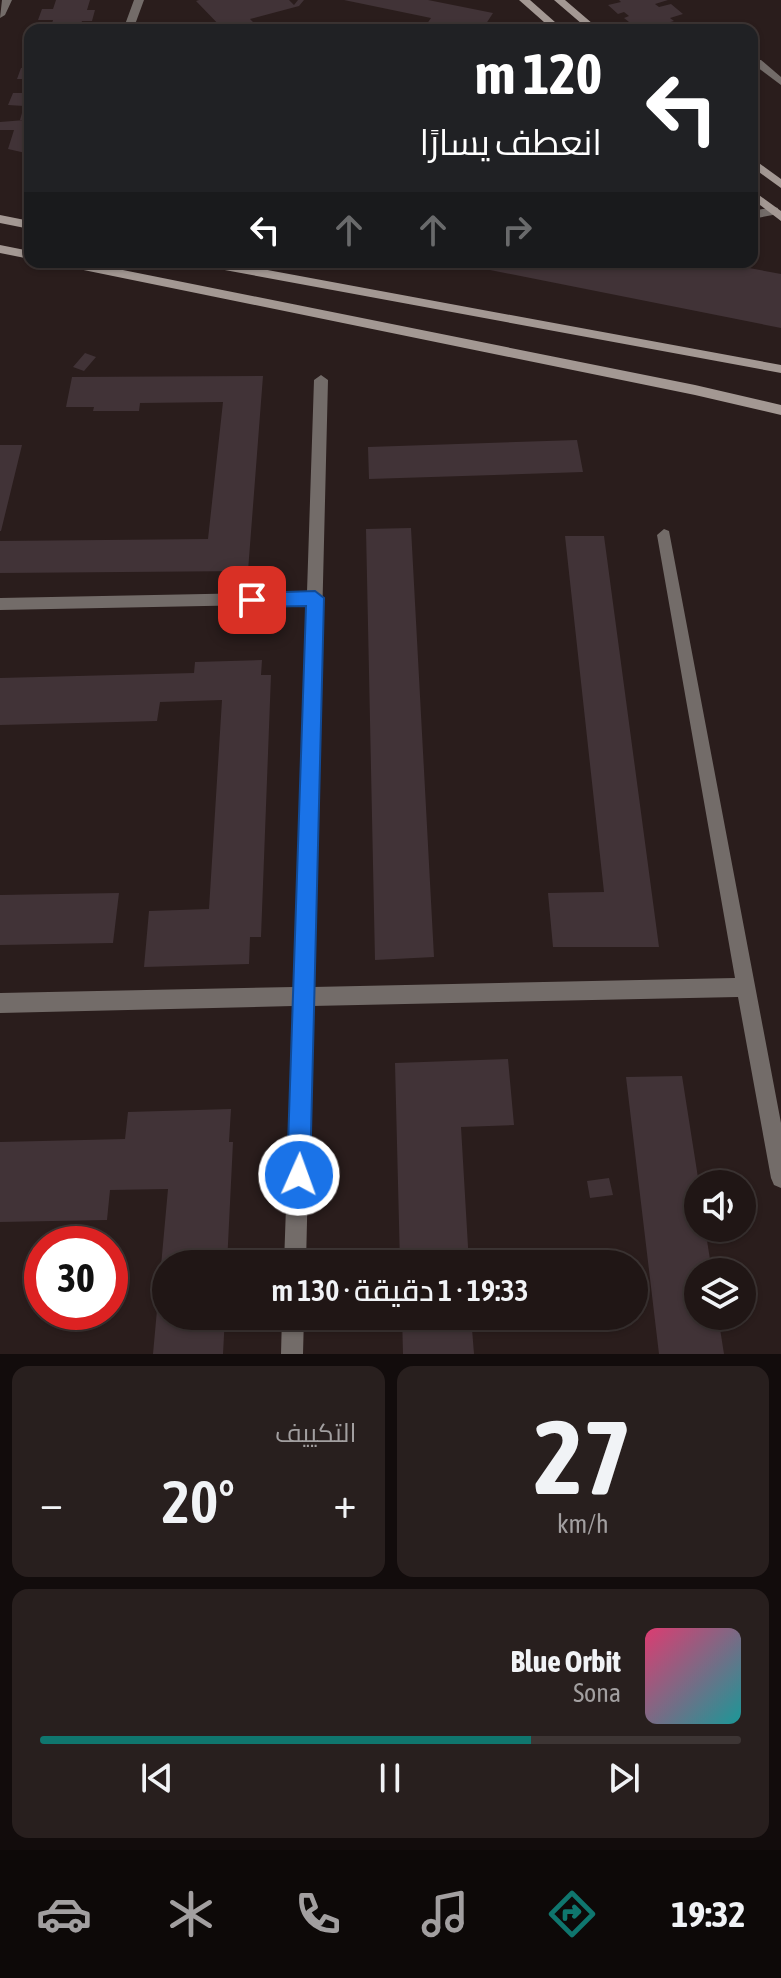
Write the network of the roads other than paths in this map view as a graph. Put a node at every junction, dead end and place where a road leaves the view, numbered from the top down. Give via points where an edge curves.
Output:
1 (7, 0) edge
2 (139, 0) edge
3 (524, 0) edge
4 (559, 0) edge
5 (0, 15) edge
6 (130, 24) edge
7 (552, 24) edge
8 (588, 24) edge
9 (758, 63) edge
10 (781, 82) edge
11 (758, 166) edge
12 (781, 185) edge
13 (758, 198) edge
14 (777, 214) edge
15 (0, 219) edge
16 (24, 224) edge
17 (0, 249) edge
18 (24, 254) edge
19 (94, 268) edge
20 (235, 268) edge
21 (781, 369) edge
22 (321, 380) dead end
23 (781, 410) edge
24 (664, 535) dead end
25 (315, 598) junction
26 (0, 604) edge
27 (745, 987) junction
28 (305, 996) junction
29 (0, 1003) edge
30 (781, 1178) edge
31 (296, 1250) edge
32 (293, 1330) edge
33 (292, 1354) edge

1 - 5 street
2 - 6 street
3 - 7 main road
4 - 8 main road
9 - 10 street
11 - 12 main road
13 - 14 main road
15 - 16 main road
17 - 18 main road
19 - 23 main road
20 - 21 main road
22 - 25 street
24 - 27 street
25 - 26 street
25 - 28 street
27 - 28 street
27 - 30 street
28 - 29 street
28 - 31 street
32 - 33 street

